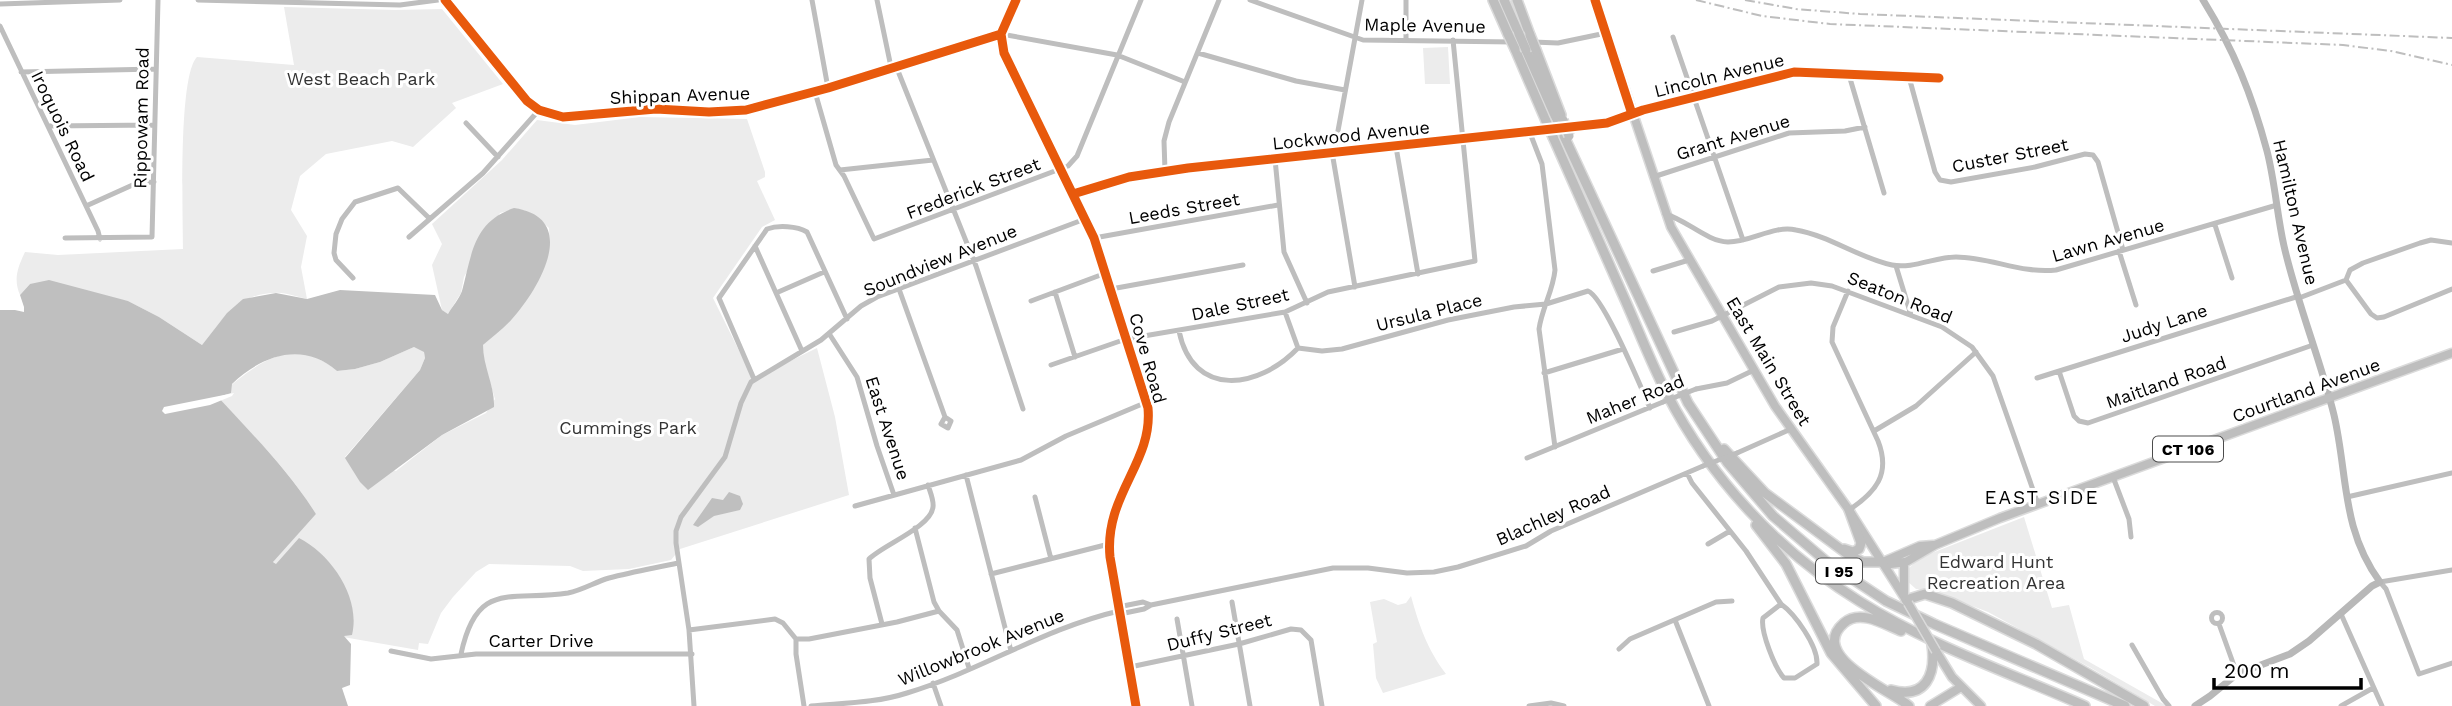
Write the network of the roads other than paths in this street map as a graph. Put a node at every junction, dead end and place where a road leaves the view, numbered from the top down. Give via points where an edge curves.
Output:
1 (96, 0) edge
2 (120, 0) edge
3 (158, 0) edge
4 (198, 0) edge
5 (438, 0) edge
6 (445, 0) edge
7 (812, 0) edge
8 (877, 0) edge
9 (1016, 0) edge
10 (1141, 0) edge
11 (1219, 0) edge
12 (1250, 0) edge
13 (1362, 0) edge
14 (1406, 0) edge
15 (1493, 0) edge
16 (1504, 0) edge
17 (1517, 0) edge
18 (1595, 0) edge
19 (2203, 0) edge
20 (0, 4) edge
21 (0, 26) edge
22 (1606, 33) junction
23 (1001, 34) junction
24 (1673, 37) dead end
25 (1355, 38) junction
26 (1406, 40) junction
27 (1453, 40) junction
28 (1531, 50) junction
29 (1198, 52) junction
30 (1117, 55) junction
31 (894, 66) junction
32 (156, 69) junction
33 (22, 72) junction
34 (1849, 75) junction
35 (1909, 77) junction
36 (1939, 78) dead end
37 (1185, 82) junction
38 (828, 88) junction
39 (1345, 90) junction
40 (815, 92) junction
41 (1695, 96) junction
42 (539, 110) junction
43 (1632, 114) junction
44 (466, 123) dead end
45 (155, 125) junction
46 (48, 126) junction
47 (1865, 127) junction
48 (1530, 132) junction
49 (1461, 139) junction
50 (1396, 147) junction
51 (1334, 153) junction
52 (1715, 157) junction
53 (498, 158) junction
54 (1275, 159) junction
55 (933, 160) junction
56 (1061, 169) junction
57 (841, 170) junction
58 (1165, 171) junction
59 (1653, 177) junction
60 (154, 182) junction
61 (1884, 193) dead end
62 (1073, 194) junction
63 (1278, 205) junction
64 (2277, 205) junction
65 (86, 206) junction
66 (953, 210) junction
67 (1665, 214) junction
68 (429, 218) junction
69 (1085, 219) junction
70 (2215, 225) junction
71 (409, 237) dead end
72 (65, 238) dead end
73 (1094, 238) junction
74 (100, 239) junction
75 (1743, 240) junction
76 (2452, 243) edge
77 (755, 246) junction
78 (2121, 251) junction
79 (1689, 260) junction
80 (974, 261) junction
81 (1243, 265) dead end
82 (1896, 266) junction
83 (1653, 271) dead end
84 (824, 272) junction
85 (1106, 273) junction
86 (1418, 274) junction
87 (353, 278) dead end
88 (2232, 278) dead end
89 (2346, 280) junction
90 (1355, 287) junction
91 (899, 289) junction
92 (1111, 289) junction
93 (2452, 289) edge
94 (1848, 291) junction
95 (1055, 292) junction
96 (776, 293) junction
97 (2299, 297) junction
98 (1031, 300) dead end
99 (1307, 303) junction
100 (1546, 304) junction
101 (2136, 305) dead end
102 (1285, 312) junction
103 (1723, 315) junction
104 (1911, 315) junction
105 (847, 319) junction
106 (1179, 331) junction
107 (1674, 332) dead end
108 (830, 335) junction
109 (1126, 339) junction
110 (2313, 345) junction
111 (1298, 348) junction
112 (1623, 349) junction
113 (802, 352) junction
114 (1976, 352) junction
115 (2452, 353) edge
116 (1075, 357) junction
117 (1051, 365) dead end
118 (1754, 370) junction
119 (2059, 371) junction
120 (1544, 373) junction
121 (2037, 378) dead end
122 (754, 379) junction
123 (2329, 398) junction
124 (1147, 402) junction
125 (1650, 408) junction
126 (1023, 409) dead end
127 (945, 418) dead end
128 (1697, 418) junction
129 (1791, 429) junction
130 (1874, 431) junction
131 (1555, 447) junction
132 (1527, 458) dead end
133 (1687, 473) junction
134 (2452, 473) edge
135 (966, 475) junction
136 (2113, 477) junction
137 (928, 485) junction
138 (894, 495) junction
139 (1035, 496) dead end
140 (2347, 497) junction
141 (1738, 498) junction
142 (2038, 504) junction
143 (855, 506) dead end
144 (1849, 510) junction
145 (915, 528) junction
146 (1730, 531) junction
147 (1819, 533) junction
148 (2131, 537) dead end
149 (1109, 544) junction
150 (1708, 544) dead end
151 (1922, 550) junction
152 (1051, 559) junction
153 (678, 562) junction
154 (1883, 562) junction
155 (1904, 562) junction
156 (2452, 570) edge
157 (991, 574) junction
158 (2380, 582) junction
159 (1906, 600) junction
160 (1732, 601) dead end
161 (1232, 602) dead end
162 (1781, 604) junction
163 (939, 611) junction
164 (1119, 611) junction
165 (2341, 614) junction
166 (1177, 620) dead end
167 (1675, 620) junction
168 (882, 624) junction
169 (2219, 624) dead end
170 (690, 630) junction
171 (796, 639) junction
172 (1238, 644) junction
173 (2132, 645) dead end
174 (1934, 648) junction
175 (1619, 649) dead end
176 (391, 651) dead end
177 (1011, 651) junction
178 (461, 654) junction
179 (692, 654) junction
180 (1184, 656) junction
181 (2452, 663) edge
182 (1130, 667) junction
183 (969, 668) junction
184 (2000, 669) junction
185 (2237, 674) junction
186 (1870, 682) junction
187 (933, 683) junction
188 (1961, 687) junction
189 (2373, 688) junction
190 (694, 706) edge
191 (804, 706) edge
192 (811, 706) edge
193 (941, 706) edge
194 (1136, 706) edge
195 (1192, 706) edge
196 (1250, 706) edge
197 (1322, 706) edge
198 (1529, 706) edge
199 (1564, 706) edge
200 (1709, 706) edge
201 (1876, 706) edge
202 (1909, 706) edge
203 (1930, 706) edge
204 (1980, 706) edge
205 (2085, 706) edge
206 (2125, 706) edge
207 (2144, 706) edge
208 (2169, 706) edge
209 (2195, 706) edge
210 (2341, 706) edge
211 (2382, 706) edge

1 - 2 street
1 - 20 street
3 - 32 street, Rippowam Road
4 - 5 street via 387,5
6 - 42 street via 512,86
7 - 38 street
8 - 31 street
9 - 23 street
10 - 30 street, Frederick Street
11 - 29 street
12 - 25 street, Maple Avenue
13 - 25 street
14 - 26 street
15 - 141 highway, I 95, bridge via 1667,393 1699,447
16 - 28 highway, bridge
17 - 28 highway, bridge
18 - 22 main road, East Main Street
19 - 64 street, Hamilton Avenue via 2244,77 2267,152
21 - 33 street, Iroquois Road
22 - 27 street, Maple Avenue via 1558,43
22 - 43 main road, East Main Street
23 - 30 street, Shippan Avenue
23 - 31 street, Shippan Avenue
23 - 56 street, Cove Road via 1004,53
24 - 41 street
25 - 26 street, Maple Avenue
25 - 39 street
26 - 27 street, Maple Avenue
27 - 49 street
28 - 128 highway, I 95, bridge via 1590,190
29 - 37 street
29 - 39 street via 1296,81
30 - 37 street, Shippan Avenue
30 - 56 street, Frederick Street via 1077,156
31 - 38 street, Shippan Avenue
31 - 55 street
32 - 33 street
32 - 45 street, Rippowam Road
33 - 46 street, Iroquois Road
34 - 35 street, Lincoln Avenue
34 - 41 street, Lincoln Avenue via 1794,72
34 - 47 street
35 - 36 street, Lincoln Avenue
35 - 78 street, Custer Street via 1940,180 1951,182 2093,155
37 - 58 street via 1164,141
38 - 40 street, Shippan Avenue
39 - 51 street
40 - 42 street, Shippan Avenue via 743,111 656,109 563,117
40 - 57 street
41 - 43 street, Lincoln Avenue
41 - 52 street
42 - 53 street
43 - 48 street, Lockwood Avenue via 1614,122
43 - 59 main road, East Main Street
44 - 53 street
45 - 46 street
45 - 60 street, Rippowam Road
46 - 65 street, Iroquois Road
47 - 52 street, Grant Avenue via 1802,130
47 - 61 street
48 - 49 street, Lockwood Avenue
48 - 100 street via 1542,163 1555,270
49 - 50 street, Lockwood Avenue
49 - 86 street, Dale Street via 1475,261
50 - 51 street, Lockwood Avenue
50 - 86 street
51 - 54 street, Lockwood Avenue
51 - 90 street
52 - 59 street, Grant Avenue
52 - 75 street
53 - 68 street
54 - 58 street, Lockwood Avenue
54 - 63 street
55 - 57 street
55 - 66 street
56 - 62 street, Cove Road
56 - 66 street, Frederick Street
57 - 66 street, Frederick Street via 874,239
58 - 62 street, Lockwood Avenue
59 - 67 main road, East Main Street
60 - 65 street via 137,183
60 - 74 street, Rippowam Road via 152,237
62 - 69 street, Cove Road
63 - 73 street, Leeds Street
63 - 99 street via 1285,256
64 - 70 street, Lawn Avenue
64 - 97 street, Hamilton Avenue
65 - 74 street, Iroquois Road
66 - 80 street
67 - 75 street, Lawn Avenue via 1714,239
67 - 79 main road, East Main Street
68 - 71 street
68 - 87 street via 398,188 352,204 338,226 334,254
69 - 73 street, Cove Road
69 - 80 street, Soundview Avenue
70 - 78 street, Lawn Avenue
70 - 88 street
72 - 74 street
73 - 85 street, Cove Road
75 - 82 street, Lawn Avenue via 1776,230 1797,230
76 - 89 street, Judy Lane via 2431,240 2385,254 2350,270
77 - 84 street via 770,228 803,229
77 - 96 street
77 - 122 street via 719,298
78 - 82 street, Lawn Avenue via 2048,271 1966,257
78 - 101 street
79 - 83 street
79 - 103 main road, East Main Street
80 - 91 street, Soundview Avenue
80 - 126 street
81 - 92 street
82 - 104 street
84 - 96 street
84 - 105 street
85 - 92 street, Cove Road
85 - 95 street
86 - 90 street, Dale Street
89 - 93 street via 2376,318
89 - 97 street, Judy Lane
90 - 99 street, Dale Street via 1328,292
91 - 105 street, Soundview Avenue via 866,303
91 - 127 street
92 - 109 street, Cove Road
94 - 103 street, Seaton Road via 1822,284 1790,285
94 - 104 street, Seaton Road
94 - 130 street via 1833,327 1832,342
95 - 98 street
95 - 116 street
96 - 113 street
97 - 110 street, Hamilton Avenue
97 - 119 street, Judy Lane
99 - 102 street, Dale Street
100 - 111 street, Ursula Place via 1479,313 1332,350
100 - 112 street, Ursula Place via 1593,293
100 - 120 street via 1539,329
102 - 106 street, Dale Street
102 - 111 street
103 - 107 street, Seaton Road
103 - 118 main road, East Main Street
104 - 114 street, Seaton Road via 1942,327
105 - 108 street, Soundview Avenue
106 - 109 street, Dale Street
106 - 111 street via 1191,362 1206,375 1222,380 1261,375
108 - 113 street, Soundview Avenue
108 - 138 street, East Avenue via 858,377
109 - 116 street, Dale Street
109 - 124 street, Cove Road
110 - 119 street, Maitland Road via 2088,423 2074,416
110 - 123 street, Hamilton Avenue
112 - 120 street
112 - 125 street, Ursula Place
113 - 122 street, Soundview Avenue
114 - 130 street via 1916,406
114 - 142 street, Seaton Road via 1999,389
115 - 123 main road, Courtland Avenue / CT 106
116 - 117 street, Dale Street
118 - 125 street, Maher Road, bridge
118 - 129 main road, East Main Street
119 - 121 street, Judy Lane
120 - 131 street
122 - 153 street via 744,395 725,457 681,516 676,534
123 - 136 main road, Courtland Avenue / CT 106
123 - 140 street, Hamilton Avenue
124 - 135 street via 1021,460
124 - 149 street, Cove Road via 1147,437 1117,502
125 - 131 street, Maher Road
128 - 147 highway via 1756,486
128 - 206 highway, I 95 via 1767,509 1848,578 1917,617
129 - 133 street, Blachley Road, bridge
129 - 144 main road, East Main Street
130 - 144 street via 1881,449 1881,474 1870,495
131 - 132 street, Maher Road
133 - 146 street
133 - 164 street, Blachley Road via 1526,546 1458,567 1407,573 1333,568 1151,605 1143,602
134 - 140 street
135 - 137 street
135 - 157 street
136 - 142 main road, Courtland Avenue / CT 106
136 - 148 street
137 - 138 street
137 - 145 street via 933,510
138 - 143 street
139 - 152 street
140 - 158 street, Hamilton Avenue via 2352,528
141 - 184 highway, I 95 via 1788,549 1846,593 1909,629
141 - 201 highway via 1786,564 1831,653
142 - 151 main road, Courtland Avenue / CT 106
144 - 147 highway via 1861,540 1857,551 1848,551
144 - 154 main road, East Main Street
145 - 163 street
145 - 168 street via 869,559
146 - 150 street
146 - 162 street
147 - 154 highway via 1858,561
149 - 152 street
149 - 164 street, Cove Road
151 - 154 main road, Courtland Avenue / CT 106
151 - 155 main road, Courtland Avenue / CT 106
152 - 157 street
153 - 170 street
153 - 178 street via 569,593 494,600 473,617
154 - 155 main road, Courtland Avenue / CT 106
154 - 159 main road, East Main Street
155 - 159 main road
156 - 158 street
157 - 177 street
158 - 165 street
158 - 181 street via 2419,674
159 - 174 main road, East Main Street, bridge
159 - 207 highway via 1925,594 1952,603 2036,644
160 - 167 street
161 - 172 street
162 - 162 street via 1794,615 1817,655 1817,664 1795,678 1784,678 1779,672 1762,625 1765,615
163 - 168 street
163 - 183 street via 957,630
164 - 177 street, Willowbrook Avenue
164 - 182 street, Cove Road
165 - 185 street via 2290,654
165 - 189 street
166 - 180 street
167 - 175 street via 1630,639
167 - 200 street
168 - 171 street
169 - 185 street
170 - 171 street via 775,619
170 - 179 street
171 - 191 street
172 - 180 street, Duffy Street
172 - 196 street
172 - 197 street, Duffy Street via 1296,629 1306,633
173 - 208 street
174 - 186 highway via 1927,683 1913,692 1901,693
174 - 188 main road, East Main Street
176 - 178 street, Carter Drive via 431,659
177 - 183 street, Willowbrook Avenue
178 - 179 street, Carter Drive
179 - 190 street
180 - 182 street, Duffy Street
180 - 195 street
182 - 194 street, Cove Road
183 - 187 street, Willowbrook Avenue
184 - 186 highway via 1871,619 1851,619 1838,631 1836,648 1846,663
184 - 205 highway, I 95
185 - 209 street
186 - 202 highway
187 - 192 street, Willowbrook Avenue via 884,699
187 - 193 street
188 - 203 main road
188 - 204 main road, East Main Street
189 - 210 street
189 - 211 street
198 - 199 street

